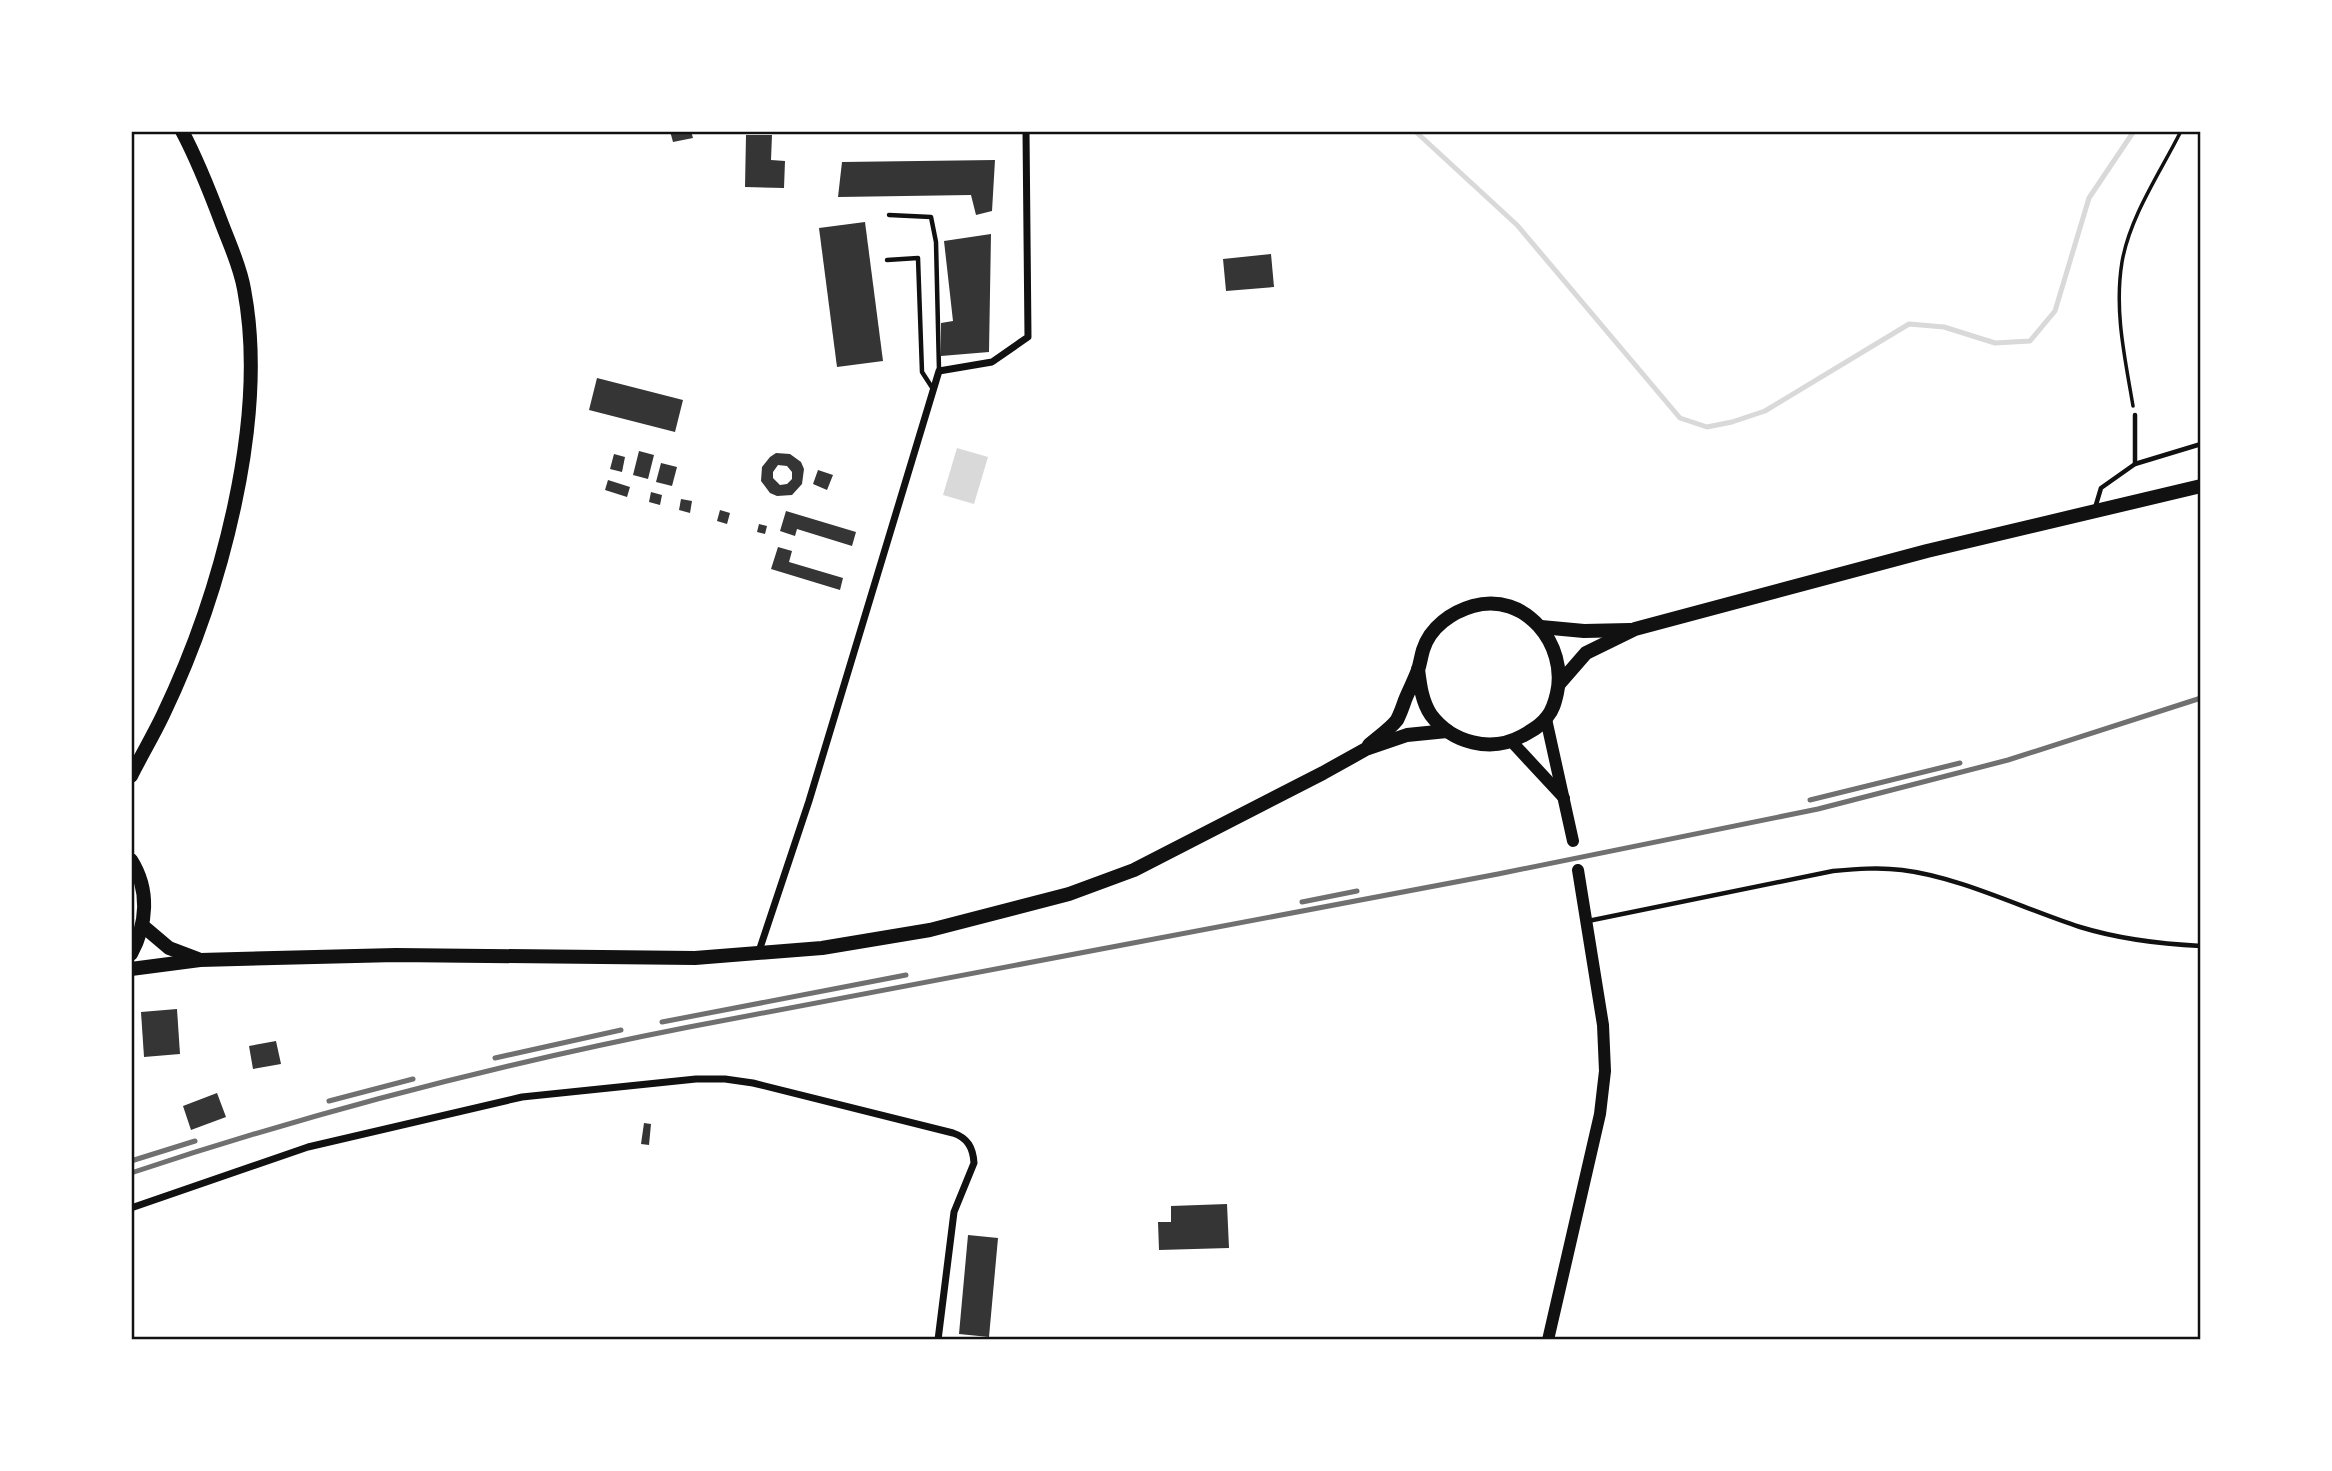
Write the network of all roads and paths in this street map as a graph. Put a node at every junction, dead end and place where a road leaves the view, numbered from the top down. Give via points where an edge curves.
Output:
1 (182, 131) edge
2 (1026, 131) edge
3 (2181, 131) edge
4 (889, 215) dead end
5 (887, 260) dead end
6 (939, 371) junction
7 (934, 390) junction
8 (2135, 415) joint
9 (2201, 444) edge
10 (2135, 464) junction
11 (2201, 486) edge
12 (2094, 512) junction
13 (1541, 627) junction
14 (1635, 629) junction
15 (1418, 670) junction
16 (1559, 684) junction
17 (1546, 719) junction
18 (1447, 731) junction
19 (1512, 741) junction
20 (1366, 749) junction
21 (131, 776) edge
22 (1565, 798) junction
23 (1573, 841) dead end
24 (131, 860) edge
25 (1578, 870) dead end
26 (1588, 922) junction
27 (143, 926) junction
28 (2201, 946) edge
29 (131, 954) edge
30 (758, 954) junction
31 (200, 960) junction
32 (131, 969) edge
33 (131, 1208) edge
34 (937, 1340) edge
35 (1548, 1340) edge

1 - 21 main road via 197,159 244,286 251,396 228,530 207,603 163,715
2 - 6 street via 1028,337 992,362
3 - 8 path via 2139,213 2122,261 2119,321
4 - 6 lane via 931,217 936,242
5 - 7 lane via 918,258 922,372
6 - 7 street
7 - 30 street
8 - 10 lane
9 - 10 lane
10 - 12 lane via 2101,488
11 - 12 main road
12 - 14 main road
13 - 14 main road
13 - 15 main road via 1522,612 1500,605 1477,605 1455,612 1436,627
13 - 16 main road via 1558,660
14 - 16 main road via 1586,653
15 - 18 main road via 1430,714
15 - 20 main road via 1397,719
16 - 17 main road
17 - 19 main road
17 - 22 street
18 - 19 main road via 1467,742 1490,745
18 - 20 main road via 1407,735
19 - 22 street
20 - 30 main road via 1168,855 1069,894 930,930
22 - 23 street
24 - 27 main road via 145,899
25 - 26 street
26 - 28 lane via 1833,871 1868,868 1936,877 2129,939
26 - 35 street via 1605,1072 1600,1114
27 - 29 main road
27 - 31 main road via 169,948
30 - 31 main road
31 - 32 main road
33 - 34 street via 308,1147 522,1097 696,1079 739,1080 967,1140 974,1163 954,1212

